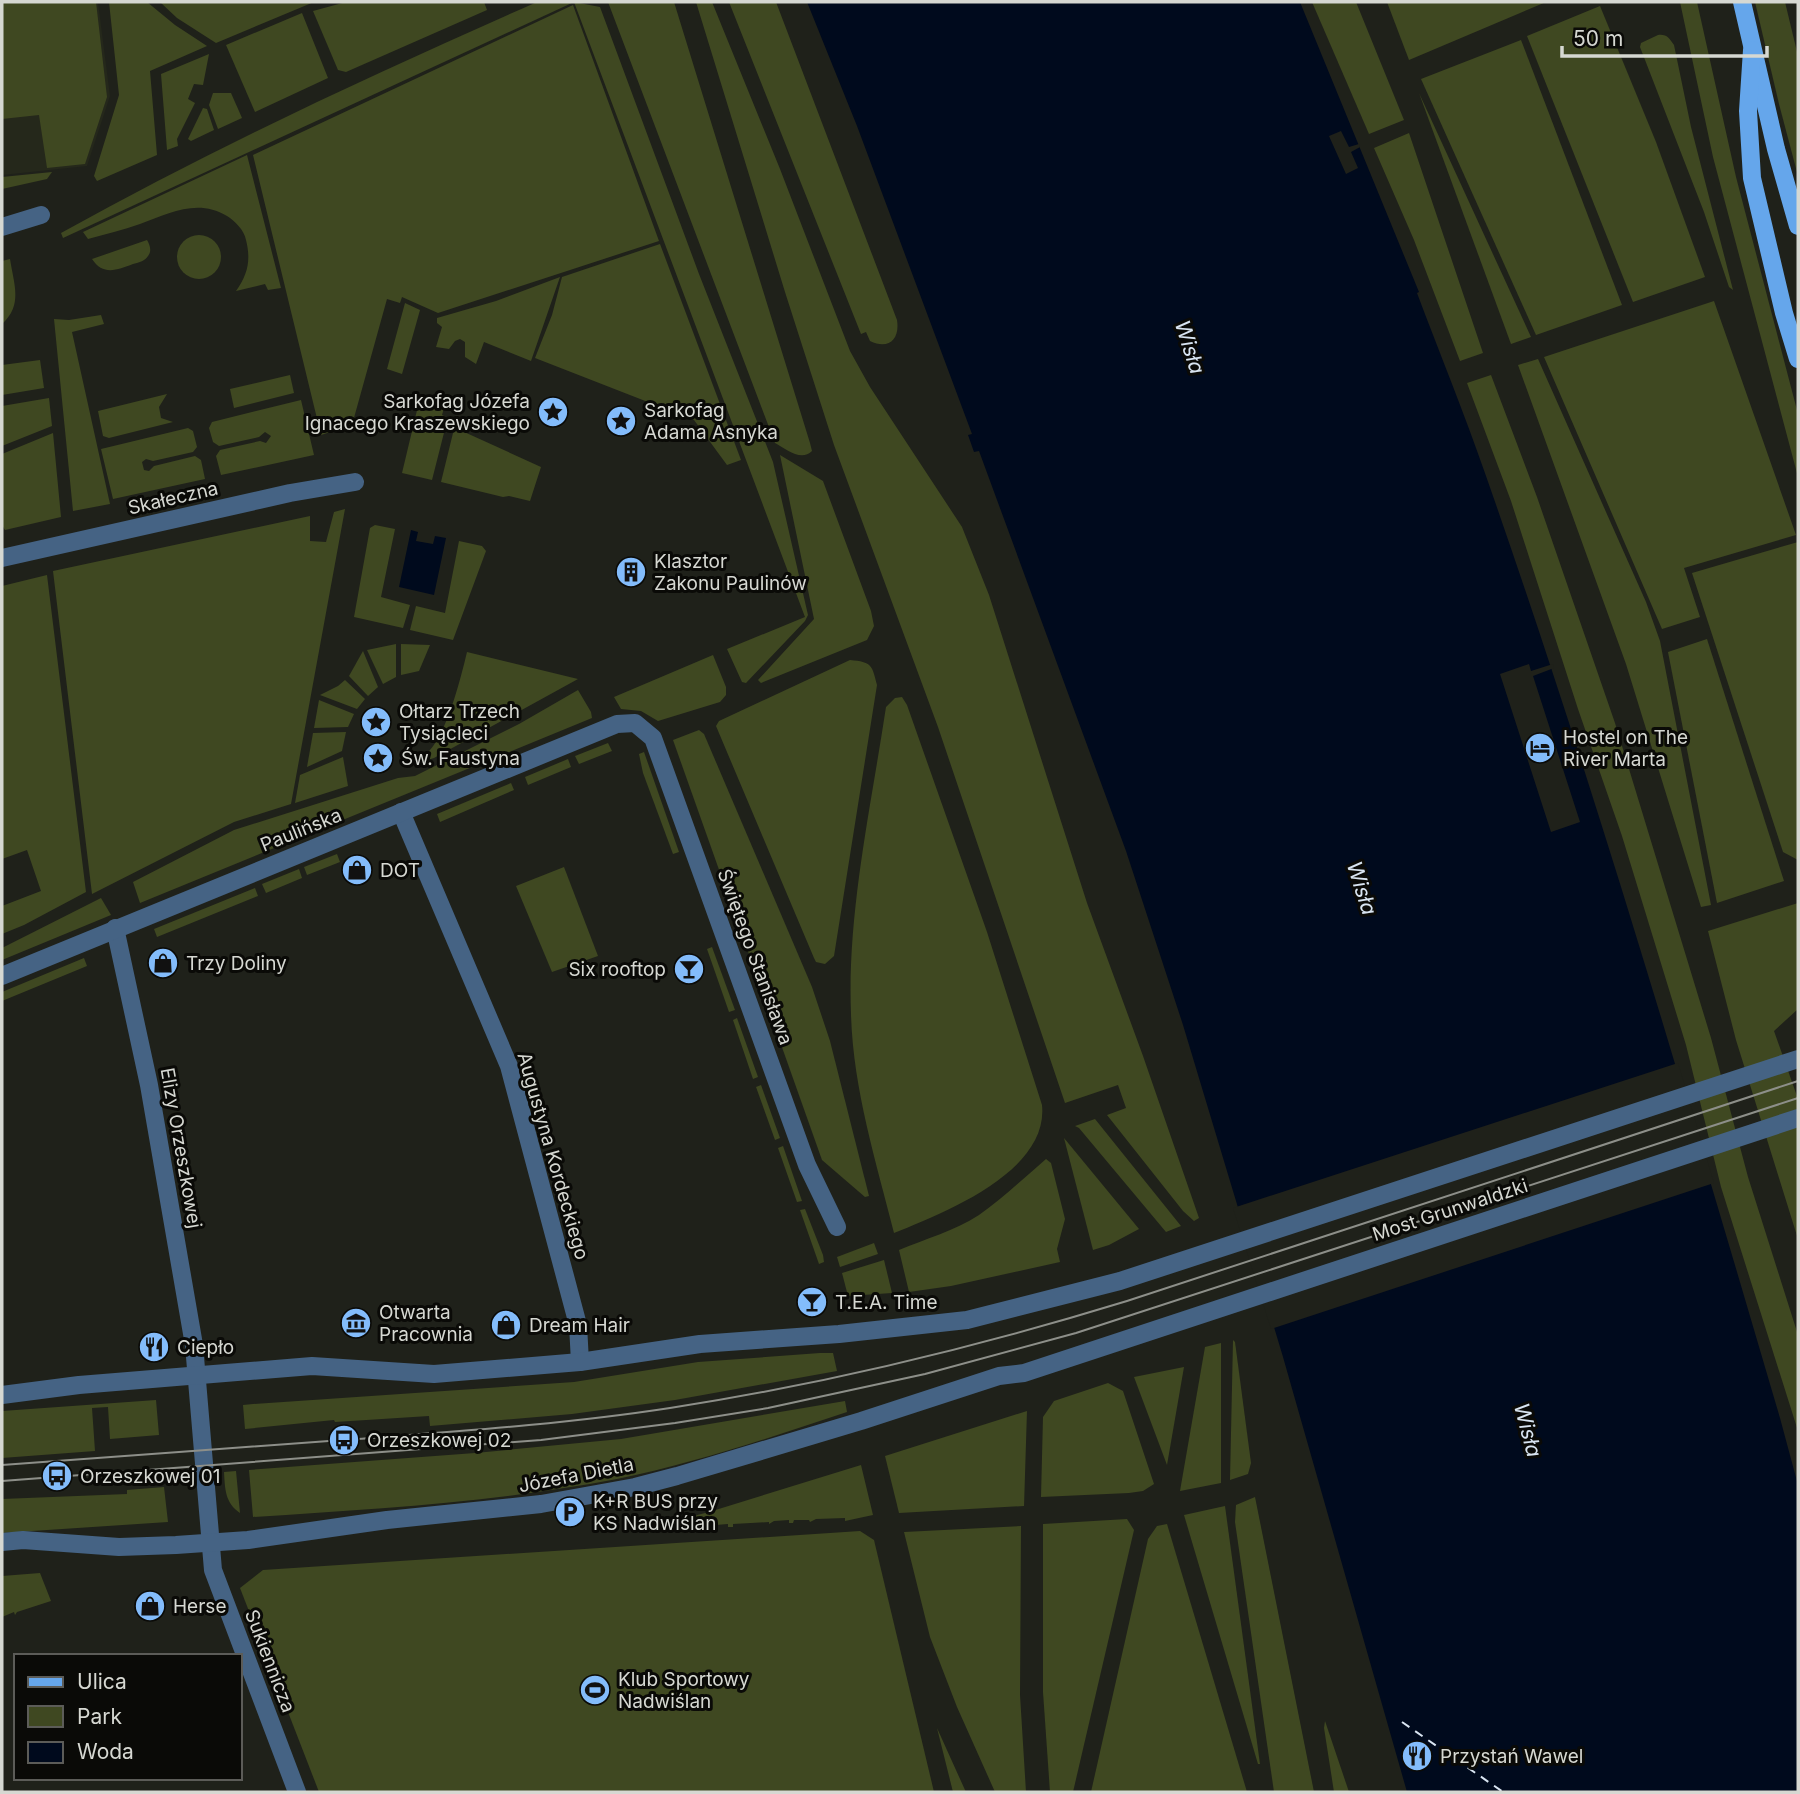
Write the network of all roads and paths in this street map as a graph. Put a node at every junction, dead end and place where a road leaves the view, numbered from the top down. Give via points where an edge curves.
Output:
1 (1742, 2) edge
2 (1752, 50) junction
3 (41, 215) dead end
4 (1798, 226) edge
5 (2, 227) edge
6 (1798, 359) edge
7 (355, 482) dead end
8 (2, 558) edge
9 (617, 724) joint
10 (401, 812) junction
11 (115, 928) junction
12 (2, 976) edge
13 (1798, 1059) edge
14 (1798, 1118) edge
15 (837, 1227) dead end
16 (1138, 1335) joint
17 (580, 1362) junction
18 (197, 1376) junction
19 (2, 1395) edge
20 (2, 1542) edge
21 (212, 1542) junction
22 (298, 1792) edge

1 - 2 main road
2 - 4 main road
2 - 6 main road via 1748,111 1752,178
3 - 5 street
7 - 8 street, Skałeczna
9 - 10 street, Paulińska
9 - 15 street, Świętego Stanisława via 635,723 653,738 807,1165
10 - 11 street, Paulińska
10 - 17 street, Augustyna Kordeckiego via 509,1066 578,1325
11 - 12 street, Paulińska
11 - 18 street, Elizy Orzeszkowej via 149,1084
13 - 17 street, Most Grunwaldzki via 1120,1281 967,1320 700,1344
14 - 16 street, Most Grunwaldzki
16 - 21 street, Józefa Dietla via 635,1487 506,1510
17 - 18 street via 434,1374 312,1366
18 - 19 street
18 - 21 street, Elizy Orzeszkowej
20 - 21 street, Józefa Dietla via 118,1547
21 - 22 street, Sukiennicza via 220,1591

